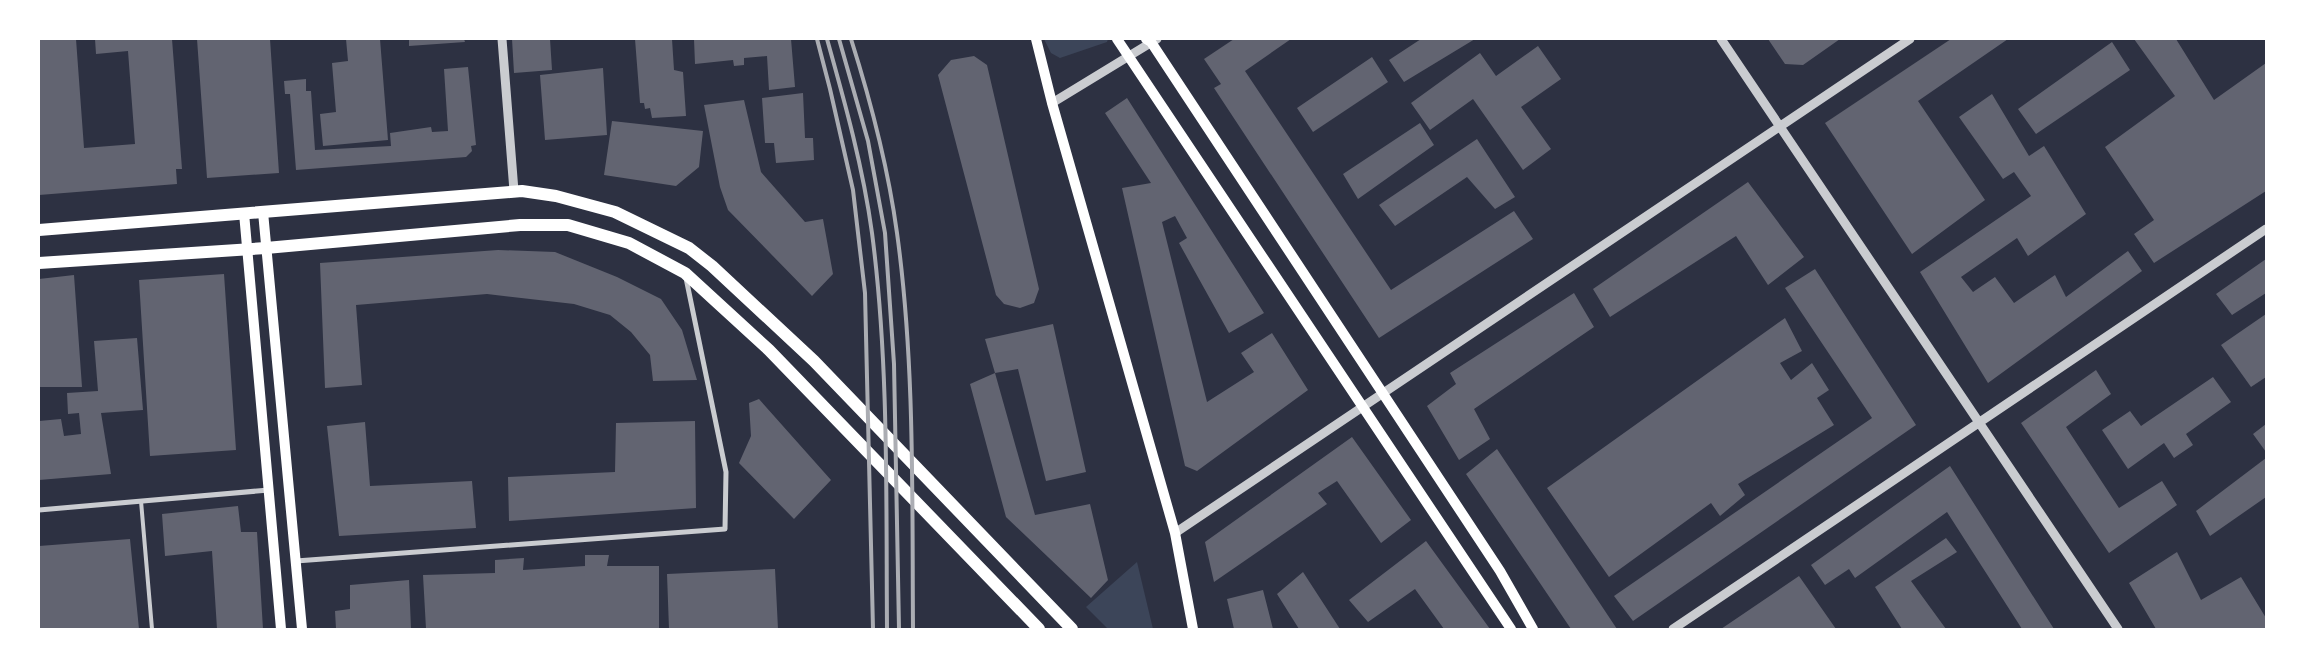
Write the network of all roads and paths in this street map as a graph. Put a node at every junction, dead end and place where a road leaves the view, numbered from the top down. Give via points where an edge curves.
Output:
1 (502, 39) edge
2 (1036, 39) edge
3 (1117, 39) edge
4 (1721, 39) edge
5 (1910, 39) edge
6 (1151, 40) edge
7 (1128, 57) junction
8 (1052, 103) junction
9 (1780, 126) junction
10 (518, 191) junction
11 (263, 212) junction
12 (244, 213) junction
13 (2266, 229) edge
14 (39, 230) edge
15 (266, 248) junction
16 (248, 249) junction
17 (39, 263) edge
18 (684, 273) junction
19 (1382, 394) junction
20 (1364, 406) junction
21 (1979, 423) junction
22 (269, 490) junction
23 (141, 500) junction
24 (39, 510) edge
25 (1175, 533) junction
26 (296, 561) junction
27 (152, 629) edge
28 (281, 629) edge
29 (302, 629) edge
30 (1039, 629) edge
31 (1072, 629) edge
32 (1193, 629) edge
33 (1511, 629) edge
34 (1533, 629) edge
35 (1673, 629) edge
36 (2118, 629) edge

1 - 10 street
2 - 8 main road
3 - 7 main road
4 - 9 street
5 - 9 street
6 - 7 street
6 - 19 main road
7 - 8 street
7 - 20 main road
8 - 25 main road
9 - 19 street
9 - 21 street
10 - 11 main road
10 - 31 main road via 615,212 641,222 689,248 712,266 814,361
11 - 12 main road
11 - 15 main road
12 - 14 main road
12 - 16 main road
13 - 21 street
15 - 16 main road
15 - 18 main road via 520,225 568,225 629,242
15 - 26 main road
16 - 17 main road
16 - 22 main road
18 - 26 street via 726,472 725,529
18 - 30 main road via 769,350
19 - 20 street
19 - 34 main road via 1500,571
20 - 25 street
20 - 33 main road
21 - 35 street
21 - 36 street
22 - 23 street
22 - 28 main road
23 - 24 street
23 - 27 lane
25 - 32 main road
26 - 29 main road

